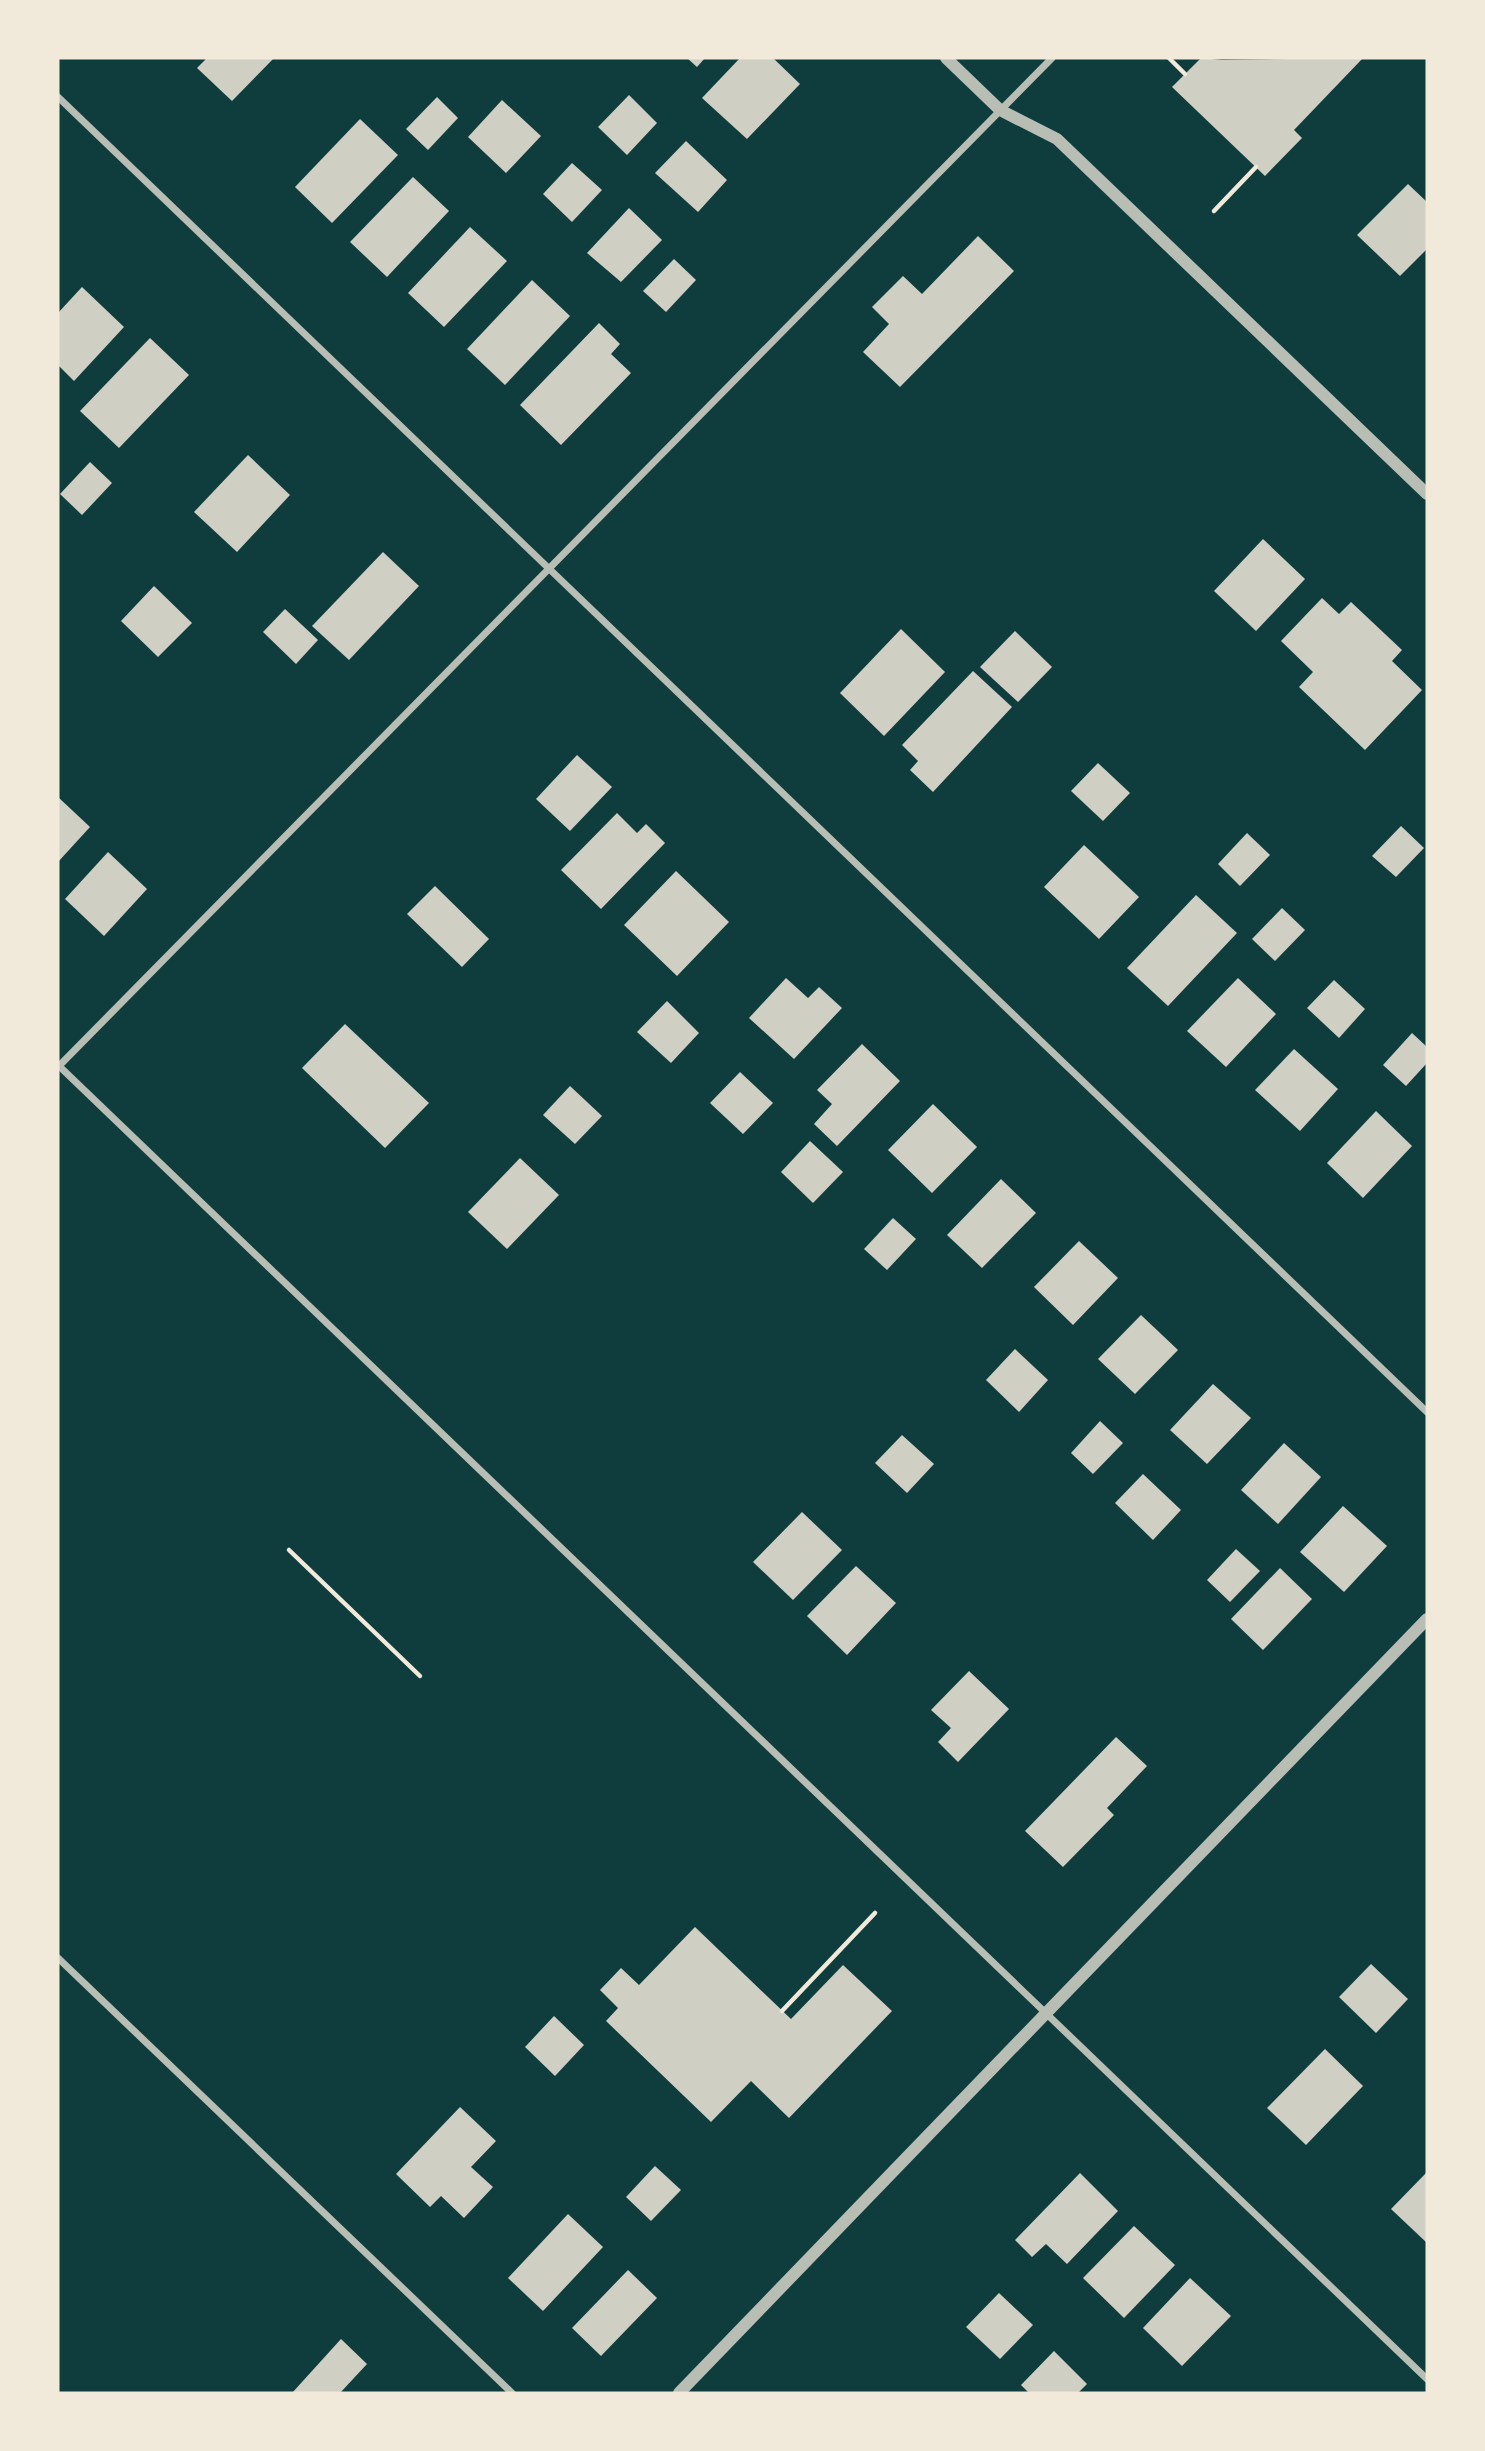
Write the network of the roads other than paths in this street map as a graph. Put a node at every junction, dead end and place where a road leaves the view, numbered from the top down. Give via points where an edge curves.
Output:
1 (946, 58) edge
2 (1052, 58) edge
3 (58, 97) edge
4 (1000, 110) junction
5 (1427, 494) edge
6 (549, 569) junction
7 (59, 1066) edge
8 (1427, 1412) edge
9 (1427, 1619) edge
10 (58, 1958) edge
11 (1046, 2013) junction
12 (1427, 2379) edge
13 (512, 2393) edge
14 (679, 2393) edge

1 - 4 street
2 - 4 street
3 - 6 street
4 - 5 street via 1057,139
4 - 6 street
6 - 7 street
6 - 8 street
7 - 11 street
9 - 11 street
10 - 13 street
11 - 12 street
11 - 14 street

